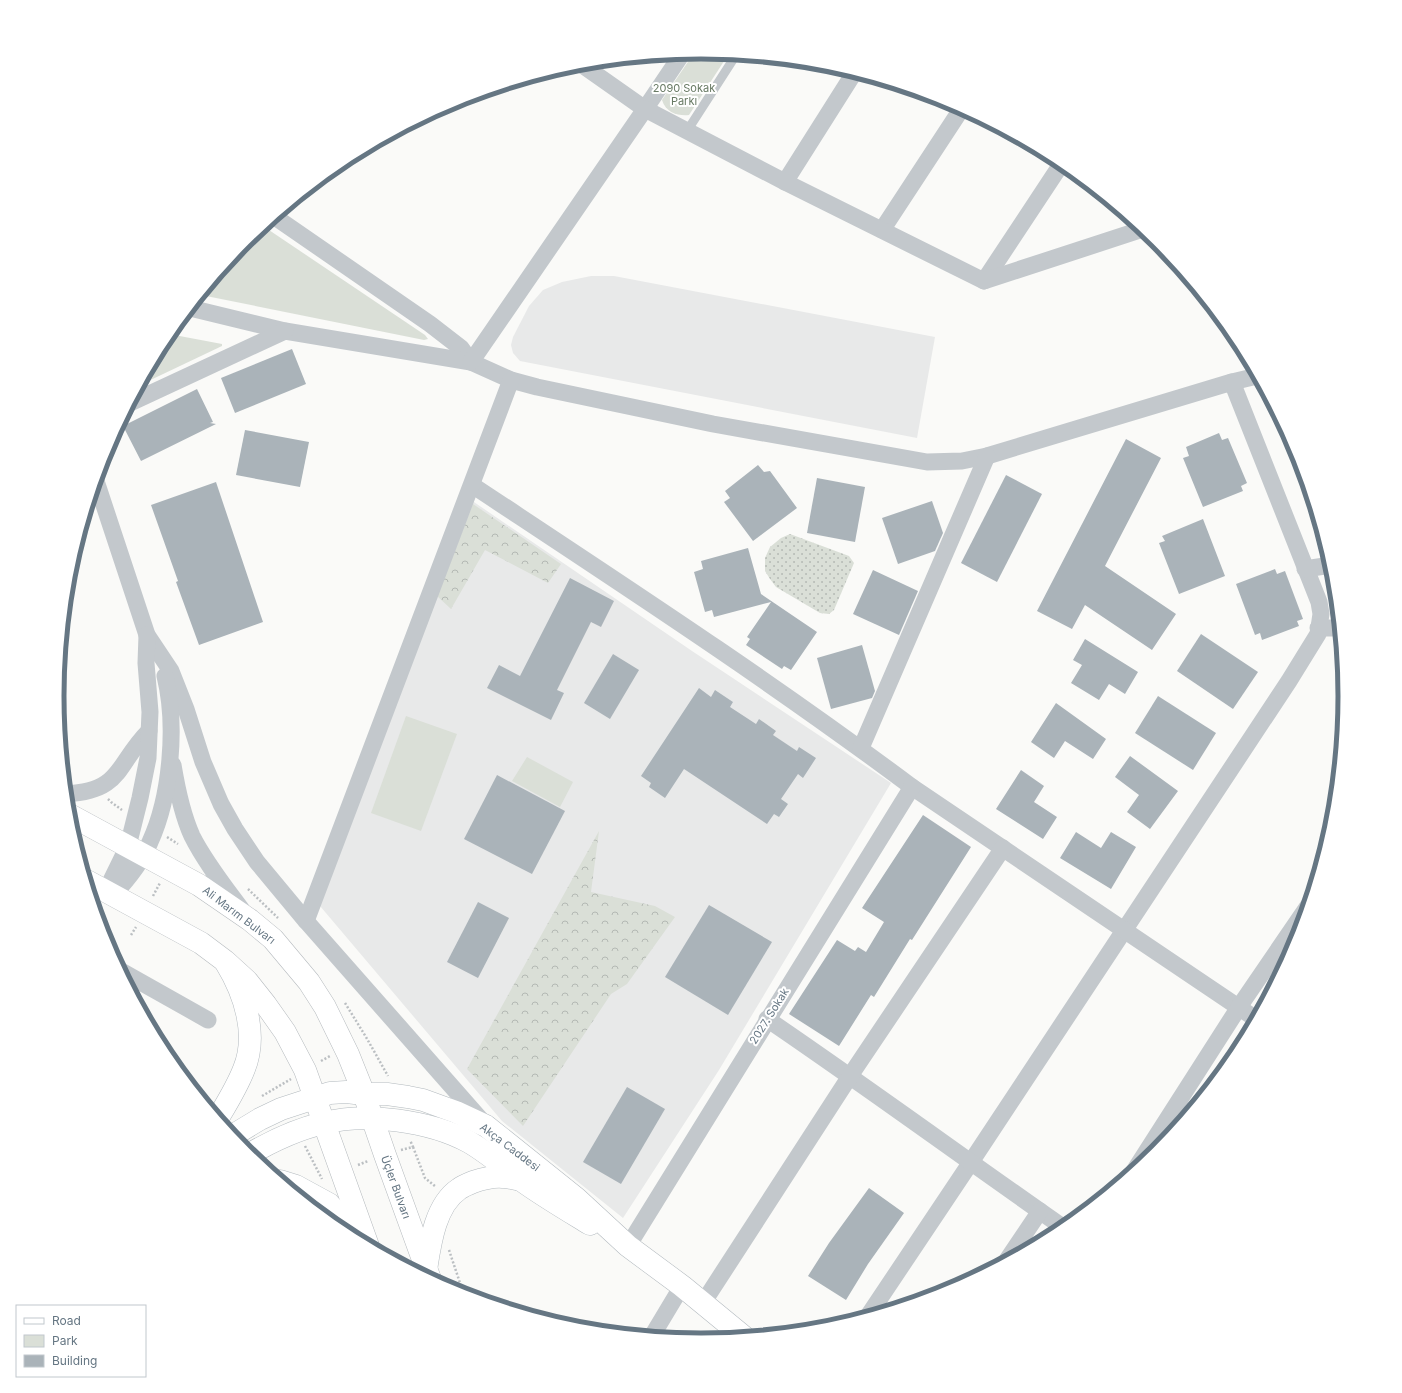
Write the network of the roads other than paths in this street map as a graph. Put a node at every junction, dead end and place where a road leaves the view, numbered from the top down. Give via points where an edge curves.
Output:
1 (678, 60) edge
2 (733, 60) edge
3 (588, 69) edge
4 (851, 77) edge
5 (645, 108) junction
6 (958, 114) edge
7 (687, 130) junction
8 (1058, 168) edge
9 (785, 182) junction
10 (278, 219) edge
11 (882, 230) junction
12 (1136, 231) edge
13 (984, 281) junction
14 (194, 309) edge
15 (285, 331) junction
16 (472, 362) junction
17 (1252, 377) edge
18 (511, 380) junction
19 (1232, 382) junction
20 (137, 400) edge
21 (988, 456) junction
22 (472, 485) junction
23 (98, 489) edge
24 (1325, 566) edge
25 (1306, 569) junction
26 (1318, 628) junction
27 (1334, 628) edge
28 (147, 635) junction
29 (158, 652) junction
30 (149, 731) junction
31 (170, 746) junction
32 (861, 748) junction
33 (912, 787) junction
34 (71, 794) edge
35 (75, 818) edge
36 (1003, 848) junction
37 (136, 850) junction
38 (92, 883) edge
39 (110, 893) junction
40 (250, 920) junction
41 (306, 921) junction
42 (1297, 922) edge
43 (1125, 929) junction
44 (225, 961) junction
45 (128, 975) edge
46 (1239, 1007) junction
47 (1252, 1016) edge
48 (767, 1019) junction
49 (208, 1020) dead end
50 (850, 1076) junction
51 (364, 1094) junction
52 (316, 1097) junction
53 (220, 1115) edge
54 (373, 1119) junction
55 (324, 1123) junction
56 (486, 1126) junction
57 (236, 1132) edge
58 (255, 1152) edge
59 (1145, 1153) edge
60 (971, 1163) junction
61 (521, 1180) junction
62 (292, 1185) edge
63 (1040, 1211) junction
64 (1059, 1224) edge
65 (352, 1230) edge
66 (365, 1239) edge
67 (628, 1246) junction
68 (1011, 1253) edge
69 (427, 1272) edge
70 (428, 1272) edge
71 (682, 1286) junction
72 (703, 1303) junction
73 (872, 1310) edge
74 (654, 1333) edge
75 (739, 1333) edge

1 - 5 street
2 - 7 lane
3 - 5 street
4 - 9 street
5 - 7 street
5 - 16 street
6 - 11 street
7 - 9 street
8 - 13 street
9 - 11 street
10 - 16 street via 430,324 461,348
11 - 13 street
12 - 13 street
14 - 15 street
15 - 16 street
15 - 20 street
16 - 18 street
17 - 19 street
18 - 21 street via 713,424 927,462 962,461
18 - 22 street
19 - 21 street
19 - 25 street
21 - 32 street
22 - 32 street via 666,613
22 - 41 street
23 - 28 street
24 - 25 street
25 - 26 street via 1319,602 1321,614
26 - 27 street
26 - 43 street via 1318,634 1289,681
28 - 29 street
28 - 30 street
29 - 31 street via 168,695
29 - 41 street via 171,671 203,762 235,829 257,862
30 - 34 street via 111,781 92,791
30 - 37 street
31 - 37 street via 161,811 150,843
31 - 40 street via 183,812 192,836 216,876
32 - 33 street
33 - 36 street
33 - 48 street, 2027. Sokak
35 - 37 street, Ali Marım Bulvarı
36 - 43 street
36 - 50 street
37 - 39 street
37 - 40 street, Ali Marım Bulvarı via 199,885
38 - 39 street
39 - 44 street via 201,943
40 - 51 street, Ali Marım Bulvarı via 273,938 325,1006
41 - 56 street
42 - 46 street
43 - 46 street
43 - 60 street
44 - 52 street via 247,981 266,1005 305,1070
44 - 53 street via 236,978 248,1015 250,1032 249,1051 244,1068
45 - 49 street
46 - 47 street
46 - 59 street
48 - 50 street
48 - 67 street, 2027. Sokak
50 - 60 street
50 - 72 street
51 - 52 street, Akça Caddesi via 346,1092
51 - 54 street, Üçler Bulvarı
51 - 56 street, Akça Caddesi via 387,1094 422,1100
52 - 55 street
52 - 57 street, Akça Caddesi via 281,1109
54 - 55 street
54 - 61 street via 422,1126 451,1134 485,1152
54 - 69 street, Üçler Bulvarı
55 - 58 street via 288,1135
55 - 66 street
56 - 67 street, Akça Caddesi via 576,1198
60 - 63 street
60 - 73 street
61 - 67 street
61 - 70 street via 490,1178 477,1180 458,1189 438,1216 429,1249
62 - 65 street via 329,1204
63 - 64 street
63 - 68 street
67 - 71 street, Akça Caddesi
71 - 72 street, Akça Caddesi
71 - 74 street
72 - 75 street, Akça Caddesi

